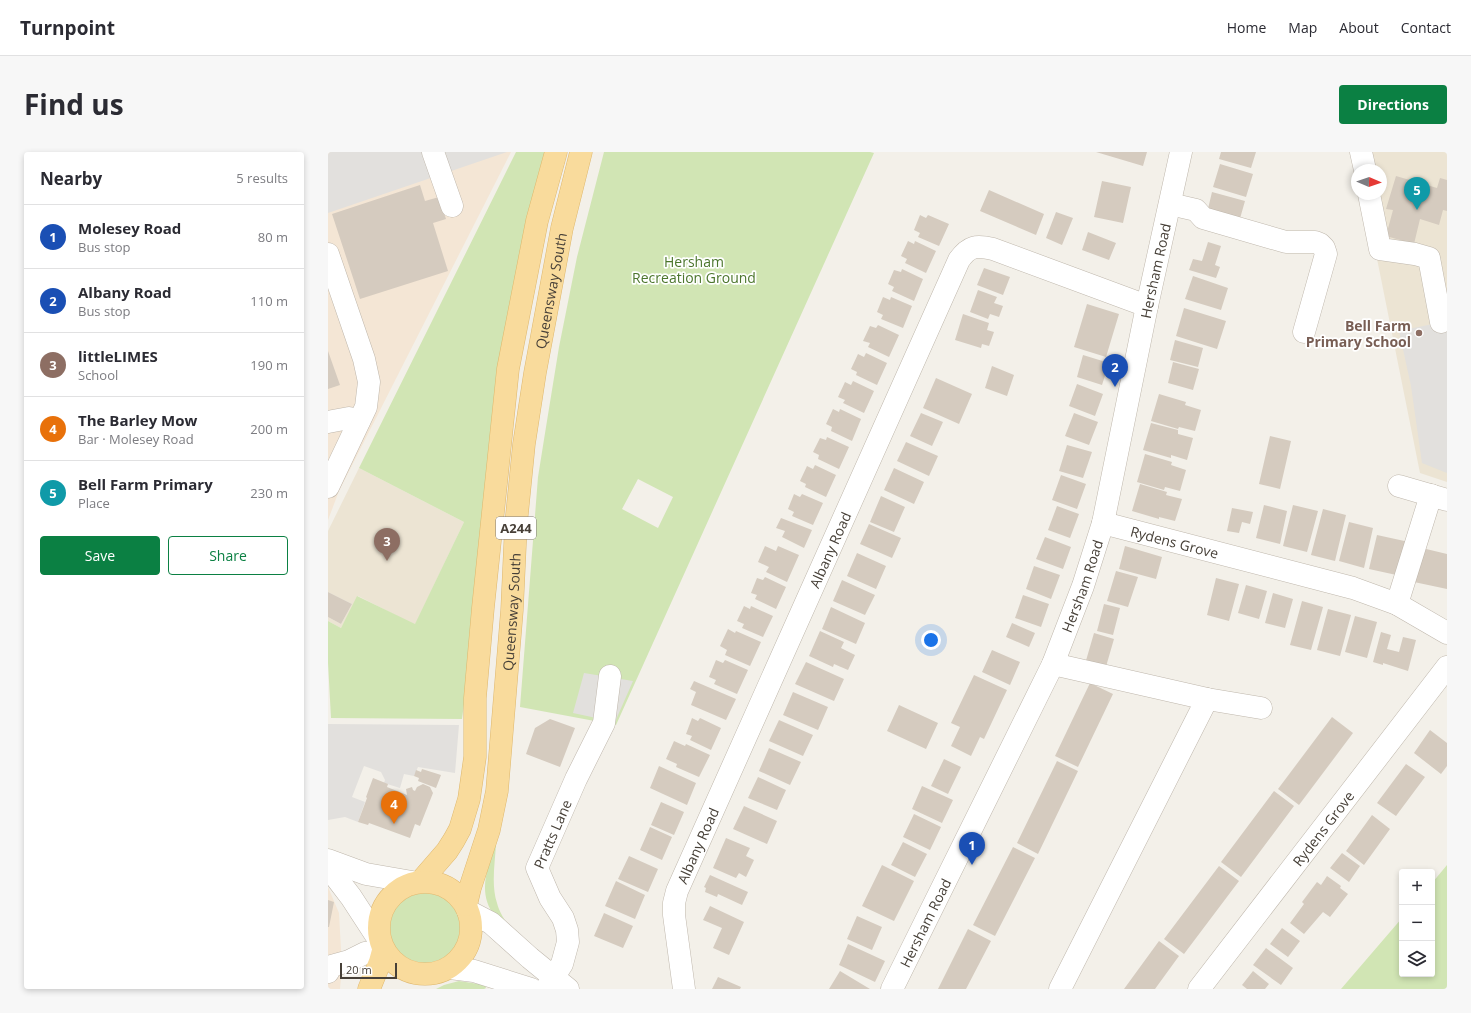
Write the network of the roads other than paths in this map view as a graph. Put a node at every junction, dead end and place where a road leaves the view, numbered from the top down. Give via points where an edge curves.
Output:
1 (433, 152) edge
2 (556, 152) edge
3 (580, 152) edge
4 (1181, 152) edge
5 (1361, 152) edge
6 (1364, 164) edge
7 (1370, 200) edge
8 (1170, 204) junction
9 (452, 206) dead end
10 (328, 254) edge
11 (1147, 306) junction
12 (1441, 322) dead end
13 (1304, 332) dead end
14 (359, 421) junction
15 (328, 422) edge
16 (328, 486) edge
17 (1399, 486) dead end
18 (1439, 497) edge
19 (1103, 522) junction
20 (1397, 604) junction
21 (1447, 633) edge
22 (1053, 664) junction
23 (1447, 667) edge
24 (610, 676) dead end
25 (1207, 699) junction
26 (1261, 708) dead end
27 (328, 860) edge
28 (328, 867) edge
29 (417, 882) junction
30 (467, 908) junction
31 (381, 946) junction
32 (329, 968) edge
33 (442, 971) junction
34 (556, 985) edge
35 (369, 989) edge
36 (417, 989) edge
37 (531, 989) edge
38 (684, 989) edge
39 (892, 989) edge
40 (1060, 989) edge
41 (1199, 989) edge

1 - 9 street
2 - 29 main road, Queensway South / A244 via 537,221 508,369 482,616 475,698 475,757 469,799 454,840 447,851
3 - 30 main road, Queensway South / A244 via 562,228 524,444 497,791 489,830 470,888
4 - 8 street, Hersham Road
5 - 6 street
7 - 12 street via 1380,249 1429,258
8 - 11 street, Hersham Road
8 - 13 street via 1196,210 1204,218 1286,242 1306,241 1320,244 1326,254
10 - 14 street via 364,359 369,382 366,407
11 - 19 street, Hersham Road
11 - 38 street, Albany Road via 983,246 972,247 964,252 677,891 674,915
14 - 15 street via 349,418
14 - 16 street
17 - 18 street
18 - 20 street
19 - 20 street, Rydens Grove via 1353,588
19 - 22 street, Hersham Road via 1083,586
20 - 21 street, Rydens Grove
22 - 25 street
22 - 39 street, Hersham Road
23 - 41 street, Rydens Grove
24 - 34 street, Pratts Lane via 604,723 537,868 567,930 567,952
25 - 26 street
25 - 40 street
27 - 29 street via 366,874
28 - 31 street via 351,897
29 - 30 main road via 431,882 449,887 461,897
29 - 31 main road via 400,889 386,905 379,926
30 - 33 main road via 470,920 468,939 459,959
30 - 34 street via 491,923
31 - 32 street
31 - 33 main road via 394,963 411,972
31 - 35 main road via 380,962
33 - 36 main road
33 - 37 street via 474,971

